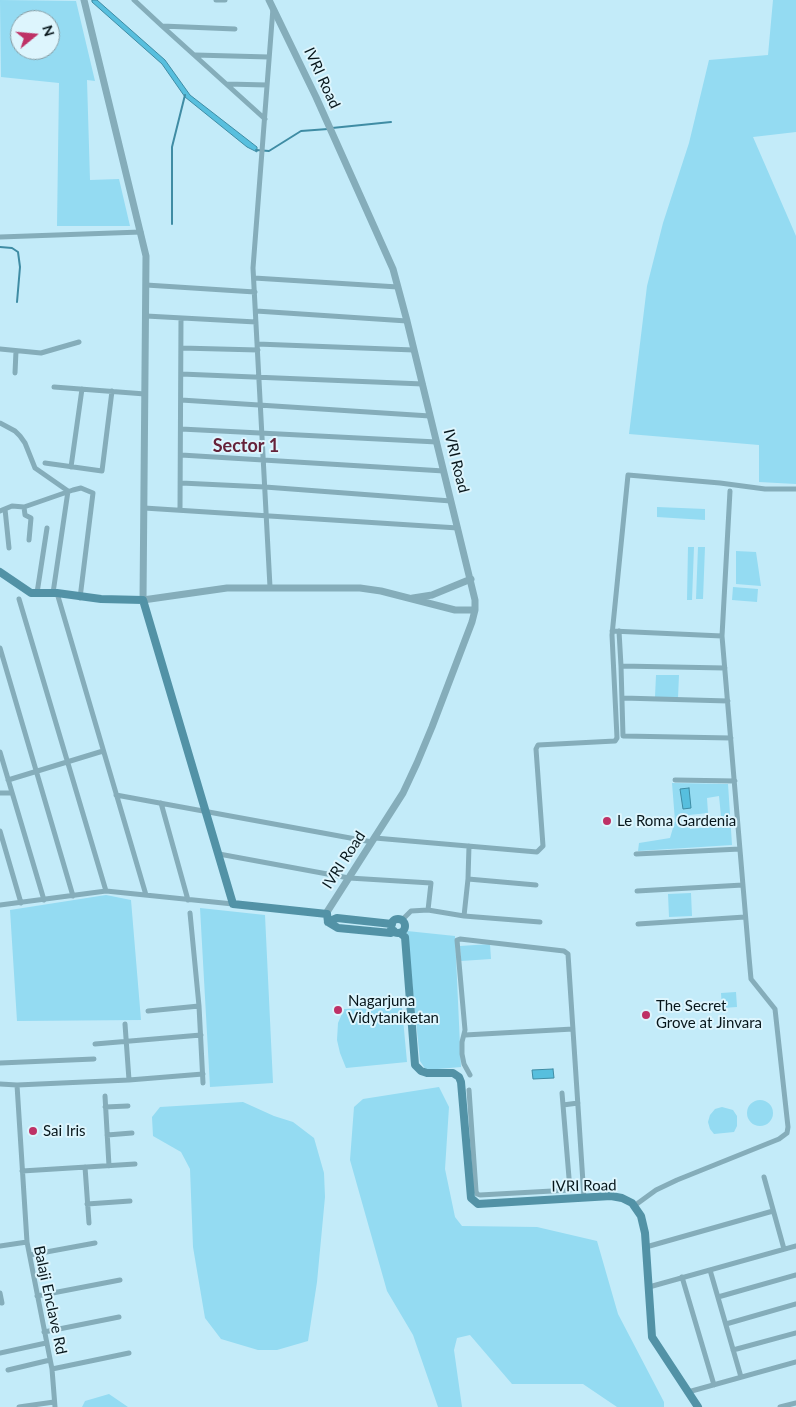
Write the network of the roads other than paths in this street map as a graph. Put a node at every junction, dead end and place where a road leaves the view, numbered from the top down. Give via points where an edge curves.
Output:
1 (84, 0) edge
2 (134, 0) edge
3 (216, 0) edge
4 (224, 0) edge
5 (271, 4) edge
6 (162, 26) junction
7 (235, 29) dead end
8 (194, 54) junction
9 (269, 57) junction
10 (226, 84) junction
11 (267, 85) junction
12 (265, 119) junction
13 (140, 232) junction
14 (0, 237) edge
15 (254, 278) junction
16 (146, 285) junction
17 (398, 287) junction
18 (254, 292) junction
19 (256, 311) junction
20 (146, 316) junction
21 (181, 318) junction
22 (407, 320) junction
23 (256, 322) junction
24 (79, 342) dead end
25 (257, 347) junction
26 (181, 348) junction
27 (0, 349) edge
28 (414, 350) junction
29 (16, 351) junction
30 (15, 373) dead end
31 (181, 374) junction
32 (259, 377) junction
33 (423, 384) junction
34 (54, 387) dead end
35 (82, 389) junction
36 (112, 391) junction
37 (145, 394) junction
38 (181, 400) junction
39 (260, 406) junction
40 (430, 416) junction
41 (0, 423) edge
42 (181, 429) junction
43 (262, 433) junction
44 (437, 442) junction
45 (181, 455) junction
46 (263, 460) junction
47 (45, 464) dead end
48 (71, 467) junction
49 (444, 471) junction
50 (180, 483) junction
51 (265, 487) junction
52 (796, 489) edge
53 (730, 491) dead end
54 (68, 492) junction
55 (451, 501) junction
56 (24, 507) junction
57 (144, 508) junction
58 (180, 509) junction
59 (2, 510) edge
60 (266, 515) junction
61 (3, 528) edge
62 (47, 528) dead end
63 (458, 528) junction
64 (29, 540) dead end
65 (8, 548) dead end
66 (0, 572) edge
67 (471, 579) junction
68 (270, 587) junction
69 (37, 593) junction
70 (55, 593) junction
71 (433, 594) junction
72 (80, 598) junction
73 (19, 599) dead end
74 (410, 599) junction
75 (143, 600) junction
76 (435, 605) junction
77 (475, 610) junction
78 (612, 631) junction
79 (620, 631) junction
80 (722, 636) junction
81 (0, 648) edge
82 (621, 666) junction
83 (725, 668) junction
84 (623, 698) junction
85 (728, 701) junction
86 (731, 738) junction
87 (103, 751) junction
88 (0, 752) edge
89 (68, 762) junction
90 (37, 771) junction
91 (8, 780) junction
92 (675, 780) dead end
93 (734, 781) junction
94 (0, 793) edge
95 (12, 793) junction
96 (116, 795) junction
97 (161, 803) junction
98 (206, 812) junction
99 (0, 831) edge
100 (373, 840) junction
101 (469, 846) junction
102 (740, 849) junction
103 (218, 854) junction
104 (636, 854) dead end
105 (349, 878) junction
106 (468, 879) junction
107 (536, 885) dead end
108 (743, 885) junction
109 (106, 891) junction
110 (637, 891) dead end
111 (146, 895) junction
112 (73, 896) junction
113 (44, 900) junction
114 (188, 900) junction
115 (21, 902) junction
116 (233, 904) junction
117 (0, 905) edge
118 (428, 910) junction
119 (190, 913) dead end
120 (464, 916) junction
121 (745, 917) junction
122 (328, 918) junction
123 (402, 920) junction
124 (540, 922) dead end
125 (638, 924) dead end
126 (395, 930) junction
127 (199, 1006) junction
128 (148, 1011) dead end
129 (126, 1024) dead end
130 (574, 1029) junction
131 (201, 1035) junction
132 (465, 1035) junction
133 (127, 1042) junction
134 (95, 1044) dead end
135 (94, 1059) dead end
136 (0, 1063) edge
137 (203, 1074) junction
138 (459, 1078) junction
139 (129, 1080) junction
140 (204, 1083) dead end
141 (0, 1084) edge
142 (17, 1085) junction
143 (469, 1090) dead end
144 (562, 1093) dead end
145 (104, 1096) dead end
146 (578, 1103) junction
147 (563, 1105) junction
148 (128, 1106) dead end
149 (105, 1107) junction
150 (468, 1126) junction
151 (132, 1133) dead end
152 (107, 1135) junction
153 (135, 1164) dead end
154 (109, 1166) junction
155 (85, 1167) junction
156 (22, 1171) junction
157 (764, 1177) dead end
158 (584, 1198) junction
159 (130, 1201) dead end
160 (88, 1204) junction
161 (634, 1206) junction
162 (773, 1211) junction
163 (89, 1223) dead end
164 (27, 1242) junction
165 (95, 1243) dead end
166 (0, 1246) edge
167 (646, 1246) junction
168 (796, 1246) edge
169 (784, 1249) junction
170 (30, 1255) junction
171 (710, 1270) junction
172 (796, 1275) edge
173 (682, 1277) junction
174 (120, 1280) dead end
175 (649, 1286) junction
176 (0, 1293) edge
177 (37, 1296) junction
178 (718, 1297) junction
179 (2, 1303) dead end
180 (796, 1304) edge
181 (119, 1317) dead end
182 (726, 1324) junction
183 (44, 1332) junction
184 (796, 1333) edge
185 (46, 1344) junction
186 (733, 1350) junction
187 (0, 1353) edge
188 (129, 1353) dead end
189 (50, 1360) junction
190 (796, 1362) edge
191 (52, 1368) junction
192 (8, 1370) dead end
193 (741, 1377) junction
194 (714, 1385) junction
195 (688, 1392) junction
196 (796, 1403) edge
197 (55, 1405) edge
198 (19, 1407) edge
199 (698, 1407) edge
200 (780, 1407) edge

1 - 13 street
2 - 6 street
3 - 4 street
5 - 9 street
5 - 17 street, IVRI Road via 380,237
6 - 7 street
6 - 8 street
8 - 9 street
8 - 10 street
9 - 11 street
10 - 11 street
10 - 12 street
11 - 12 street
12 - 15 street
13 - 14 street
13 - 16 street via 146,256
15 - 17 street
15 - 18 street
16 - 18 street
16 - 20 street
17 - 22 street, IVRI Road
18 - 19 street
19 - 22 street
19 - 23 street
20 - 21 street
20 - 37 street
21 - 23 street
21 - 26 street
22 - 28 street, IVRI Road
23 - 25 street
24 - 29 street via 41,353
25 - 26 street
25 - 28 street
25 - 32 street
26 - 31 street
27 - 29 street
28 - 33 street, IVRI Road
29 - 30 street
31 - 32 street
31 - 38 street
32 - 33 street
32 - 39 street
33 - 40 street, IVRI Road
34 - 35 street
35 - 36 street
35 - 48 street
36 - 37 street
36 - 48 street via 102,471
37 - 57 street
38 - 39 street
38 - 42 street
39 - 40 street
39 - 43 street
40 - 44 street, IVRI Road
41 - 54 street via 20,436 34,468
42 - 43 street
42 - 45 street
43 - 44 street
43 - 46 street
44 - 49 street, IVRI Road
45 - 46 street
45 - 50 street
46 - 49 street
46 - 51 street
47 - 48 street
49 - 55 street, IVRI Road
50 - 51 street
50 - 58 street
51 - 55 street
51 - 60 street
52 - 78 street via 765,489 628,475
53 - 80 street
54 - 56 street
54 - 70 street
54 - 72 street via 81,488 93,492
55 - 63 street, IVRI Road
56 - 59 street via 12,506
56 - 64 street via 25,515 31,518
57 - 58 street
57 - 75 street
58 - 60 street
59 - 61 street
60 - 63 street
60 - 68 street
61 - 65 street
62 - 69 street
63 - 67 street, IVRI Road
66 - 69 main road
67 - 71 street
67 - 77 street, IVRI Road
68 - 74 street via 360,588
68 - 75 street via 214,590
69 - 70 main road
70 - 72 main road
70 - 87 street
71 - 74 street
71 - 76 street
72 - 75 main road
73 - 89 street
74 - 76 street
75 - 98 main road
76 - 77 street via 454,610
77 - 100 street, IVRI Road via 417,762 403,793
78 - 79 street
78 - 101 street via 617,738 615,741 538,745 543,846 536,852
79 - 80 street
79 - 82 street
80 - 83 street
81 - 90 street
82 - 83 street
82 - 84 street
83 - 85 street
84 - 85 street
84 - 86 street via 624,736
85 - 86 street
86 - 93 street
87 - 89 street
87 - 96 street
88 - 91 street
89 - 90 street
89 - 109 street
90 - 91 street
90 - 112 street
91 - 95 street
92 - 93 street
93 - 102 street
94 - 95 street
95 - 113 street
96 - 97 street
96 - 111 street
97 - 98 street
97 - 114 street
98 - 100 street
98 - 103 main road
99 - 115 street
100 - 101 street
100 - 105 street, IVRI Road
101 - 106 street
102 - 104 street
102 - 108 street
103 - 105 street
103 - 116 main road
105 - 118 street via 431,883
105 - 122 street, IVRI Road via 327,912
106 - 107 street
106 - 120 street
108 - 110 street
108 - 121 street
109 - 111 street
109 - 112 street
111 - 114 street
112 - 113 street
113 - 115 street
114 - 116 street
115 - 117 street
116 - 122 main road
118 - 120 street
118 - 123 street via 411,911
119 - 127 street
120 - 124 street
121 - 125 street
121 - 161 street via 752,979 775,1010 787,1133 656,1190
122 - 126 main road via 338,928 391,933
123 - 126 main road via 397,920
123 - 126 main road via 405,928
126 - 138 main road via 405,937 415,1065 424,1072 451,1072
127 - 128 street
127 - 131 street
129 - 133 street
130 - 132 street
130 - 132 street via 568,954 460,939 457,943
130 - 146 street
131 - 133 street
131 - 137 street
132 - 138 street via 462,1054 468,1074
133 - 134 street
133 - 139 street
135 - 136 street
137 - 139 street
137 - 140 street
138 - 150 main road, IVRI Road
139 - 142 street
141 - 142 street
142 - 156 street
143 - 150 street
144 - 147 street
145 - 149 street
146 - 147 street
146 - 158 street
147 - 150 street via 570,1190 477,1194
148 - 149 street
149 - 152 street
150 - 158 main road, IVRI Road via 469,1192 478,1204
151 - 152 street
152 - 154 street
153 - 154 street
154 - 155 street
155 - 156 street
155 - 160 street
156 - 164 street
157 - 162 street
158 - 161 main road, IVRI Road via 611,1196 622,1198
159 - 160 street
160 - 163 street
161 - 167 main road, IVRI Road via 641,1216
162 - 167 street
162 - 169 street
164 - 166 street, Balaji Enclave Rd
164 - 170 street, Balaji Enclave Rd
165 - 170 street
167 - 175 main road, IVRI Road
168 - 169 street
169 - 171 street
170 - 177 street, Balaji Enclave Rd
171 - 173 street
171 - 178 street
172 - 178 street
173 - 175 street
173 - 194 street
174 - 177 street
175 - 195 main road, IVRI Road via 652,1337
176 - 179 street
177 - 183 street, Balaji Enclave Rd
178 - 182 street
180 - 182 street
181 - 183 street
182 - 186 street
183 - 185 street, Balaji Enclave Rd
184 - 186 street
185 - 187 street
185 - 189 street, Balaji Enclave Rd
186 - 193 street
188 - 191 street, Balaji Enclave Rd
189 - 191 street, Balaji Enclave Rd
189 - 192 street
190 - 193 street
191 - 197 street
193 - 194 street
194 - 195 street
195 - 199 main road, IVRI Road
196 - 200 street
197 - 198 street

